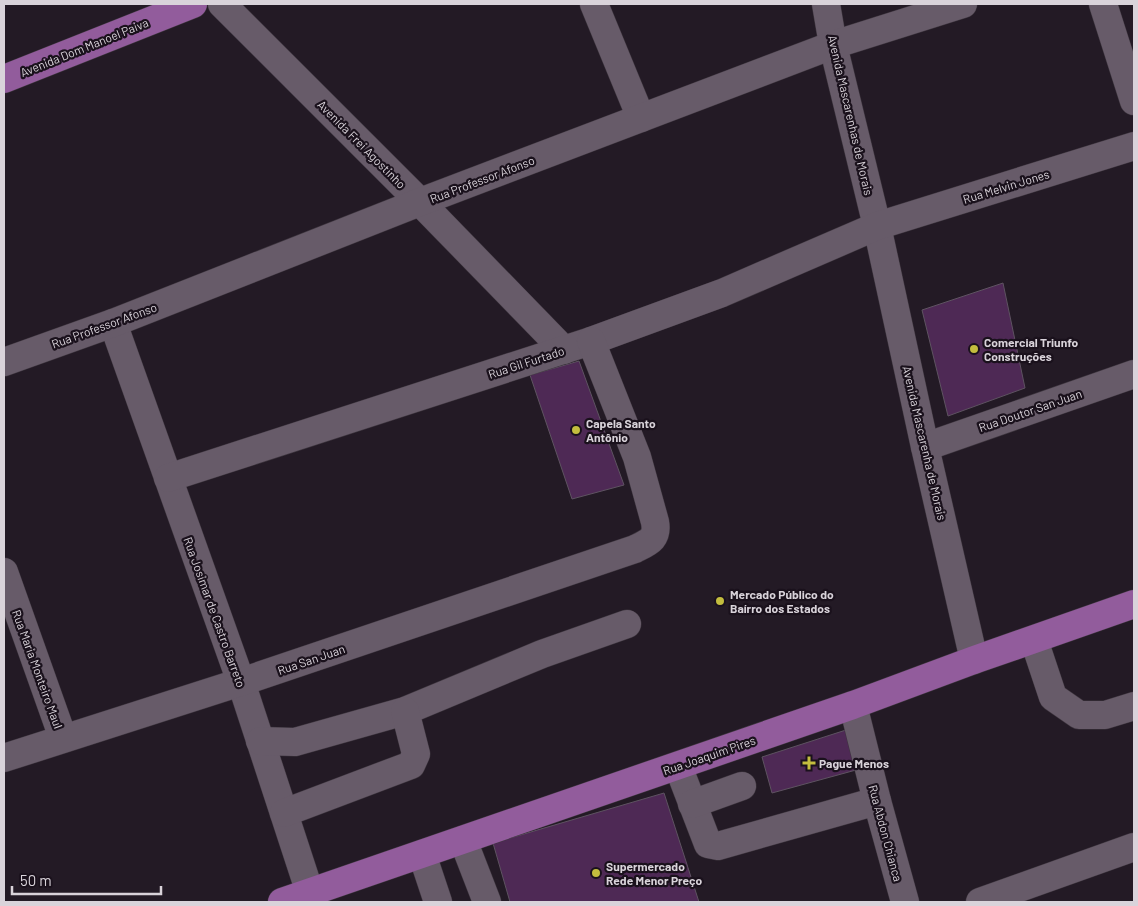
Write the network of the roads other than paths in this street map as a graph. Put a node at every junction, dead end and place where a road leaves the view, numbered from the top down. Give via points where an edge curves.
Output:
1 (192, 4) edge
2 (222, 4) edge
3 (594, 4) edge
4 (826, 4) edge
5 (963, 4) edge
6 (1103, 4) edge
7 (833, 45) junction
8 (4, 79) edge
9 (1134, 101) edge
10 (641, 118) junction
11 (1134, 146) edge
12 (420, 202) junction
13 (877, 226) junction
14 (113, 322) junction
15 (590, 341) junction
16 (564, 350) junction
17 (4, 362) edge
18 (1134, 374) edge
19 (925, 447) junction
20 (168, 478) junction
21 (4, 572) edge
22 (1134, 604) edge
23 (627, 624) dead end
24 (1034, 640) junction
25 (974, 660) junction
26 (241, 682) junction
27 (853, 706) junction
28 (1134, 706) edge
29 (405, 711) junction
30 (63, 738) junction
31 (260, 741) junction
32 (4, 758) edge
33 (678, 766) junction
34 (742, 786) dead end
35 (877, 802) junction
36 (692, 804) junction
37 (284, 813) junction
38 (463, 840) junction
39 (1134, 847) edge
40 (422, 854) junction
41 (311, 898) edge
42 (282, 902) edge
43 (438, 902) edge
44 (487, 902) edge
45 (905, 902) edge
46 (980, 902) edge

1 - 8 main road, Avenida Dom Manoel Paiva
2 - 12 street, Avenida Frei Agostinho
3 - 10 street
4 - 7 street, Avenida Mascarenhas de Morais
5 - 7 street, Rua Professor Afonso
6 - 9 street
7 - 10 street, Rua Professor Afonso
7 - 13 street, Avenida Mascarenhas de Morais
10 - 12 street, Rua Professor Afonso
11 - 13 street, Rua Melvin Jones
12 - 14 street, Rua Professor Afonso
12 - 16 street, Avenida Frei Agostinho
13 - 15 street, Rua Gil Furtado via 722,293
13 - 19 street, Avenida Mascarenha de Morais
14 - 17 street, Rua Professor Afonso
14 - 20 street, Rua Josimar de Castro Barreto
15 - 16 street, Rua Gil Furtado
15 - 26 street, Rua San Juan via 637,457 656,522 652,540 635,549
16 - 20 street, Rua Gil Furtado
18 - 19 street, Rua Doutor San Juan
19 - 25 street, Avenida Mascarenha de Morais
20 - 26 street, Rua Josimar de Castro Barreto
21 - 30 street, Rua Maria Monteiro Maul
22 - 24 main road, Rua Joaquim Pires
23 - 29 street via 542,654
24 - 25 main road, Rua Joaquim Pires
24 - 28 street via 1053,697 1079,715 1105,715
25 - 27 main road, Rua Joaquim Pires
26 - 30 street, Rua San Juan
26 - 31 street, Rua Josimar de Castro Barreto
27 - 33 main road, Rua Joaquim Pires
27 - 35 street, Rua Abdon Chianca
29 - 31 street via 295,742
29 - 37 street via 416,754 411,765
30 - 32 street, Rua San Juan
31 - 37 street, Rua Josimar de Castro Barreto
33 - 36 street
33 - 38 main road, Rua Joaquim Pires
34 - 36 street
35 - 36 street via 718,846 708,844
35 - 45 street, Rua Abdon Chianca
37 - 41 street, Rua Josimar de Castro Barreto
38 - 40 main road, Rua Joaquim Pires
38 - 44 street
39 - 46 street
40 - 41 main road, Rua Joaquim Pires
40 - 43 street
41 - 42 main road, Rua Joaquim Pires

